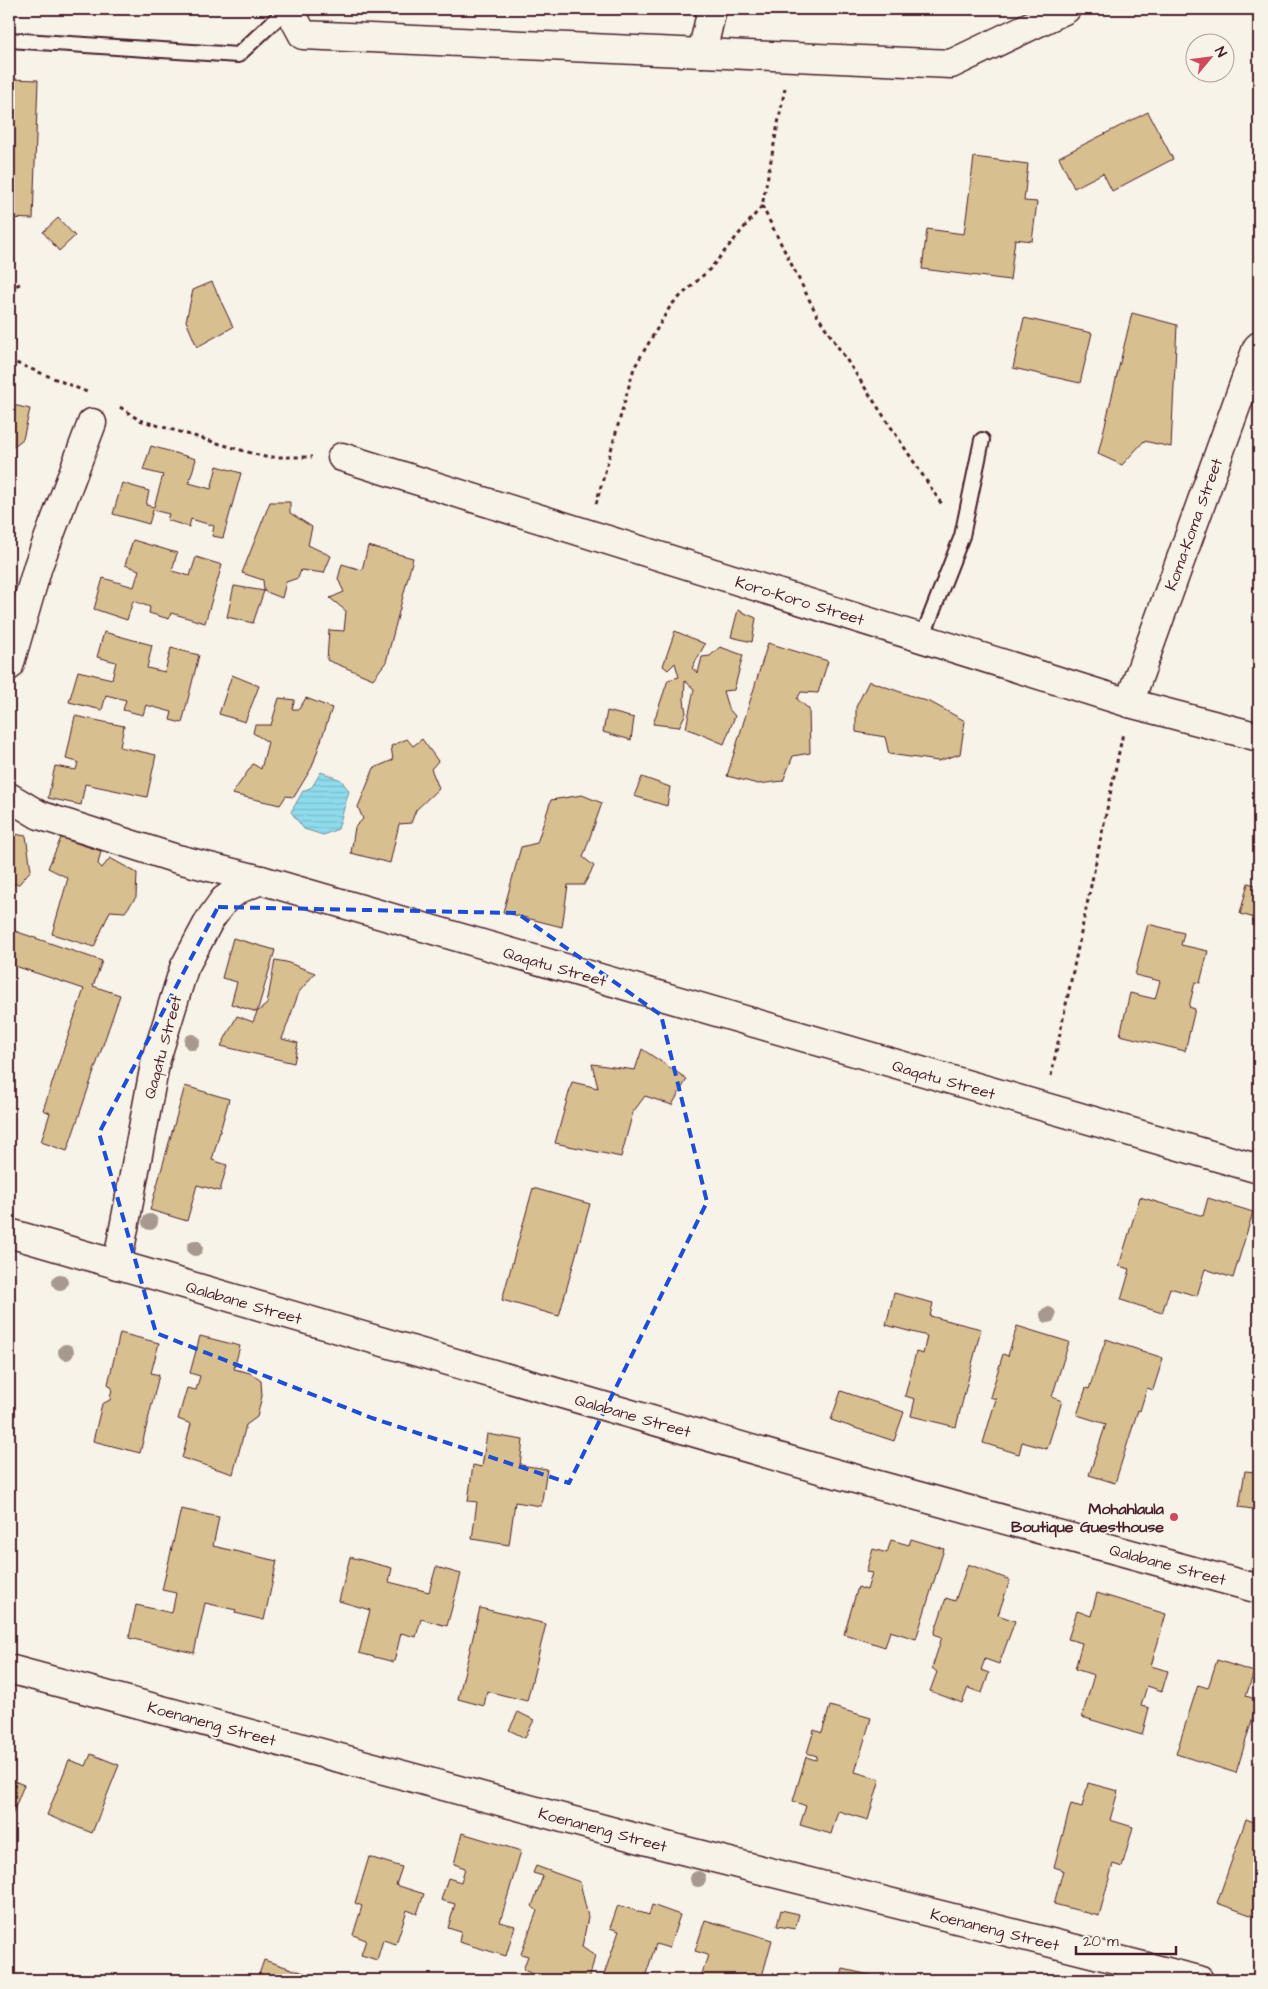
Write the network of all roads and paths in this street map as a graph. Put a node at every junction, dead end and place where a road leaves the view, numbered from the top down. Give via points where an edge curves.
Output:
1 (288, 9) edge
2 (712, 9) edge
3 (1066, 9) edge
4 (9, 40) edge
5 (702, 53) junction
6 (790, 58) junction
7 (762, 206) junction
8 (22, 283) dead end
9 (9, 289) edge
10 (1259, 346) edge
11 (9, 360) edge
12 (88, 392) dead end
13 (115, 403) dead end
14 (92, 423) dead end
15 (982, 440) dead end
16 (342, 457) joint
17 (588, 534) junction
18 (962, 536) junction
19 (922, 638) junction
20 (9, 666) edge
21 (1129, 703) junction
22 (1259, 737) edge
23 (9, 797) edge
24 (261, 880) junction
25 (1044, 1108) junction
26 (1259, 1169) edge
27 (9, 1233) edge
28 (117, 1266) junction
29 (1259, 1589) edge
30 (9, 1668) edge
31 (1199, 1980) edge

1 - 4 lane via 238,55
1 - 5 street via 303,35
2 - 5 street
3 - 6 street via 951,64
5 - 6 street
6 - 7 path
7 - 17 path via 710,269 671,305 634,368
7 - 18 path via 817,315
8 - 9 path
10 - 21 street, Koma-Koma Street
11 - 12 path
13 - 16 path via 139,420 265,457
14 - 20 street via 38,566
15 - 18 lane
16 - 17 street, Koro-Koro Street
17 - 19 street, Koro-Koro Street
18 - 19 lane
19 - 21 street, Koro-Koro Street
21 - 22 street, Koro-Koro Street
21 - 25 path
23 - 24 street via 39,815 174,858
24 - 25 street, Qaqatu Street
24 - 28 street, Qaqatu Street via 239,889 224,900 184,968 156,1060
25 - 26 street, Qaqatu Street
27 - 28 street, Qalabane Street
28 - 29 street, Qalabane Street via 830,1472
30 - 31 street, Koenaneng Street via 674,1848

